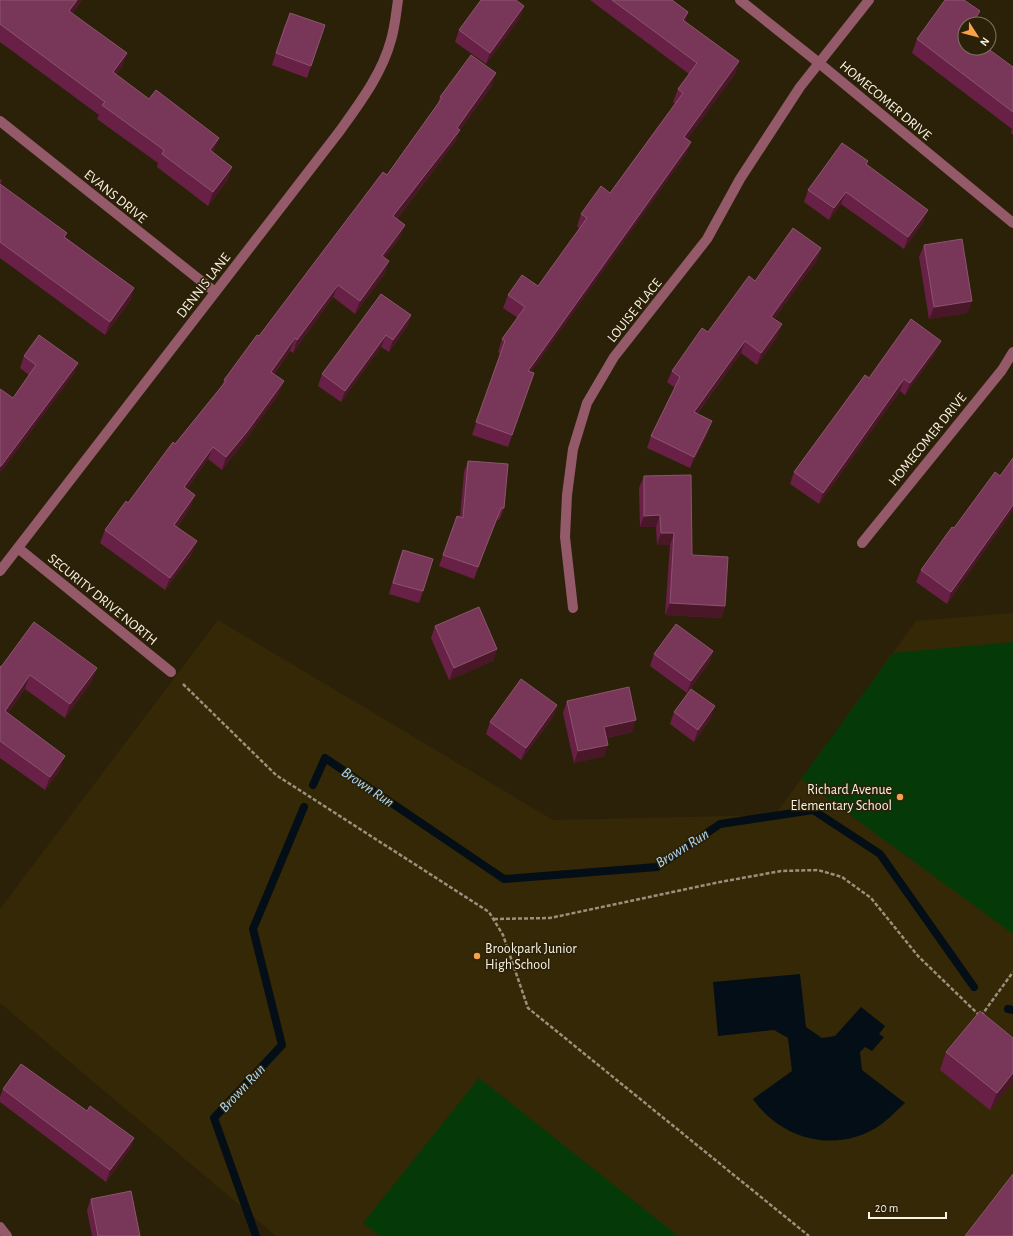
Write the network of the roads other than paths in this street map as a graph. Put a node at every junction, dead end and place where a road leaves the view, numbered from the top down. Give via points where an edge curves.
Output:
1 (398, 0) edge
2 (740, 0) edge
3 (869, 0) edge
4 (819, 63) junction
5 (0, 121) edge
6 (1013, 223) edge
7 (215, 292) junction
8 (1013, 352) edge
9 (862, 543) dead end
10 (18, 548) junction
11 (0, 571) edge
12 (573, 608) dead end
13 (171, 672) road end
14 (0, 1227) edge
15 (6, 1236) edge

1 - 7 street, DENNIS LANE via 391,40 365,95
2 - 4 street, HOMECOMER DRIVE
3 - 4 street, LOUISE PLACE
4 - 6 street, HOMECOMER DRIVE
4 - 12 street, LOUISE PLACE via 800,87 744,172 707,239 614,357 587,403 573,449 567,495 565,537
5 - 7 street, EVANS DRIVE
7 - 10 street, DENNIS LANE
8 - 9 street, HOMECOMER DRIVE via 1002,370
10 - 11 street, DENNIS LANE
10 - 13 street, SECURITY DRIVE NORTH
14 - 15 street

